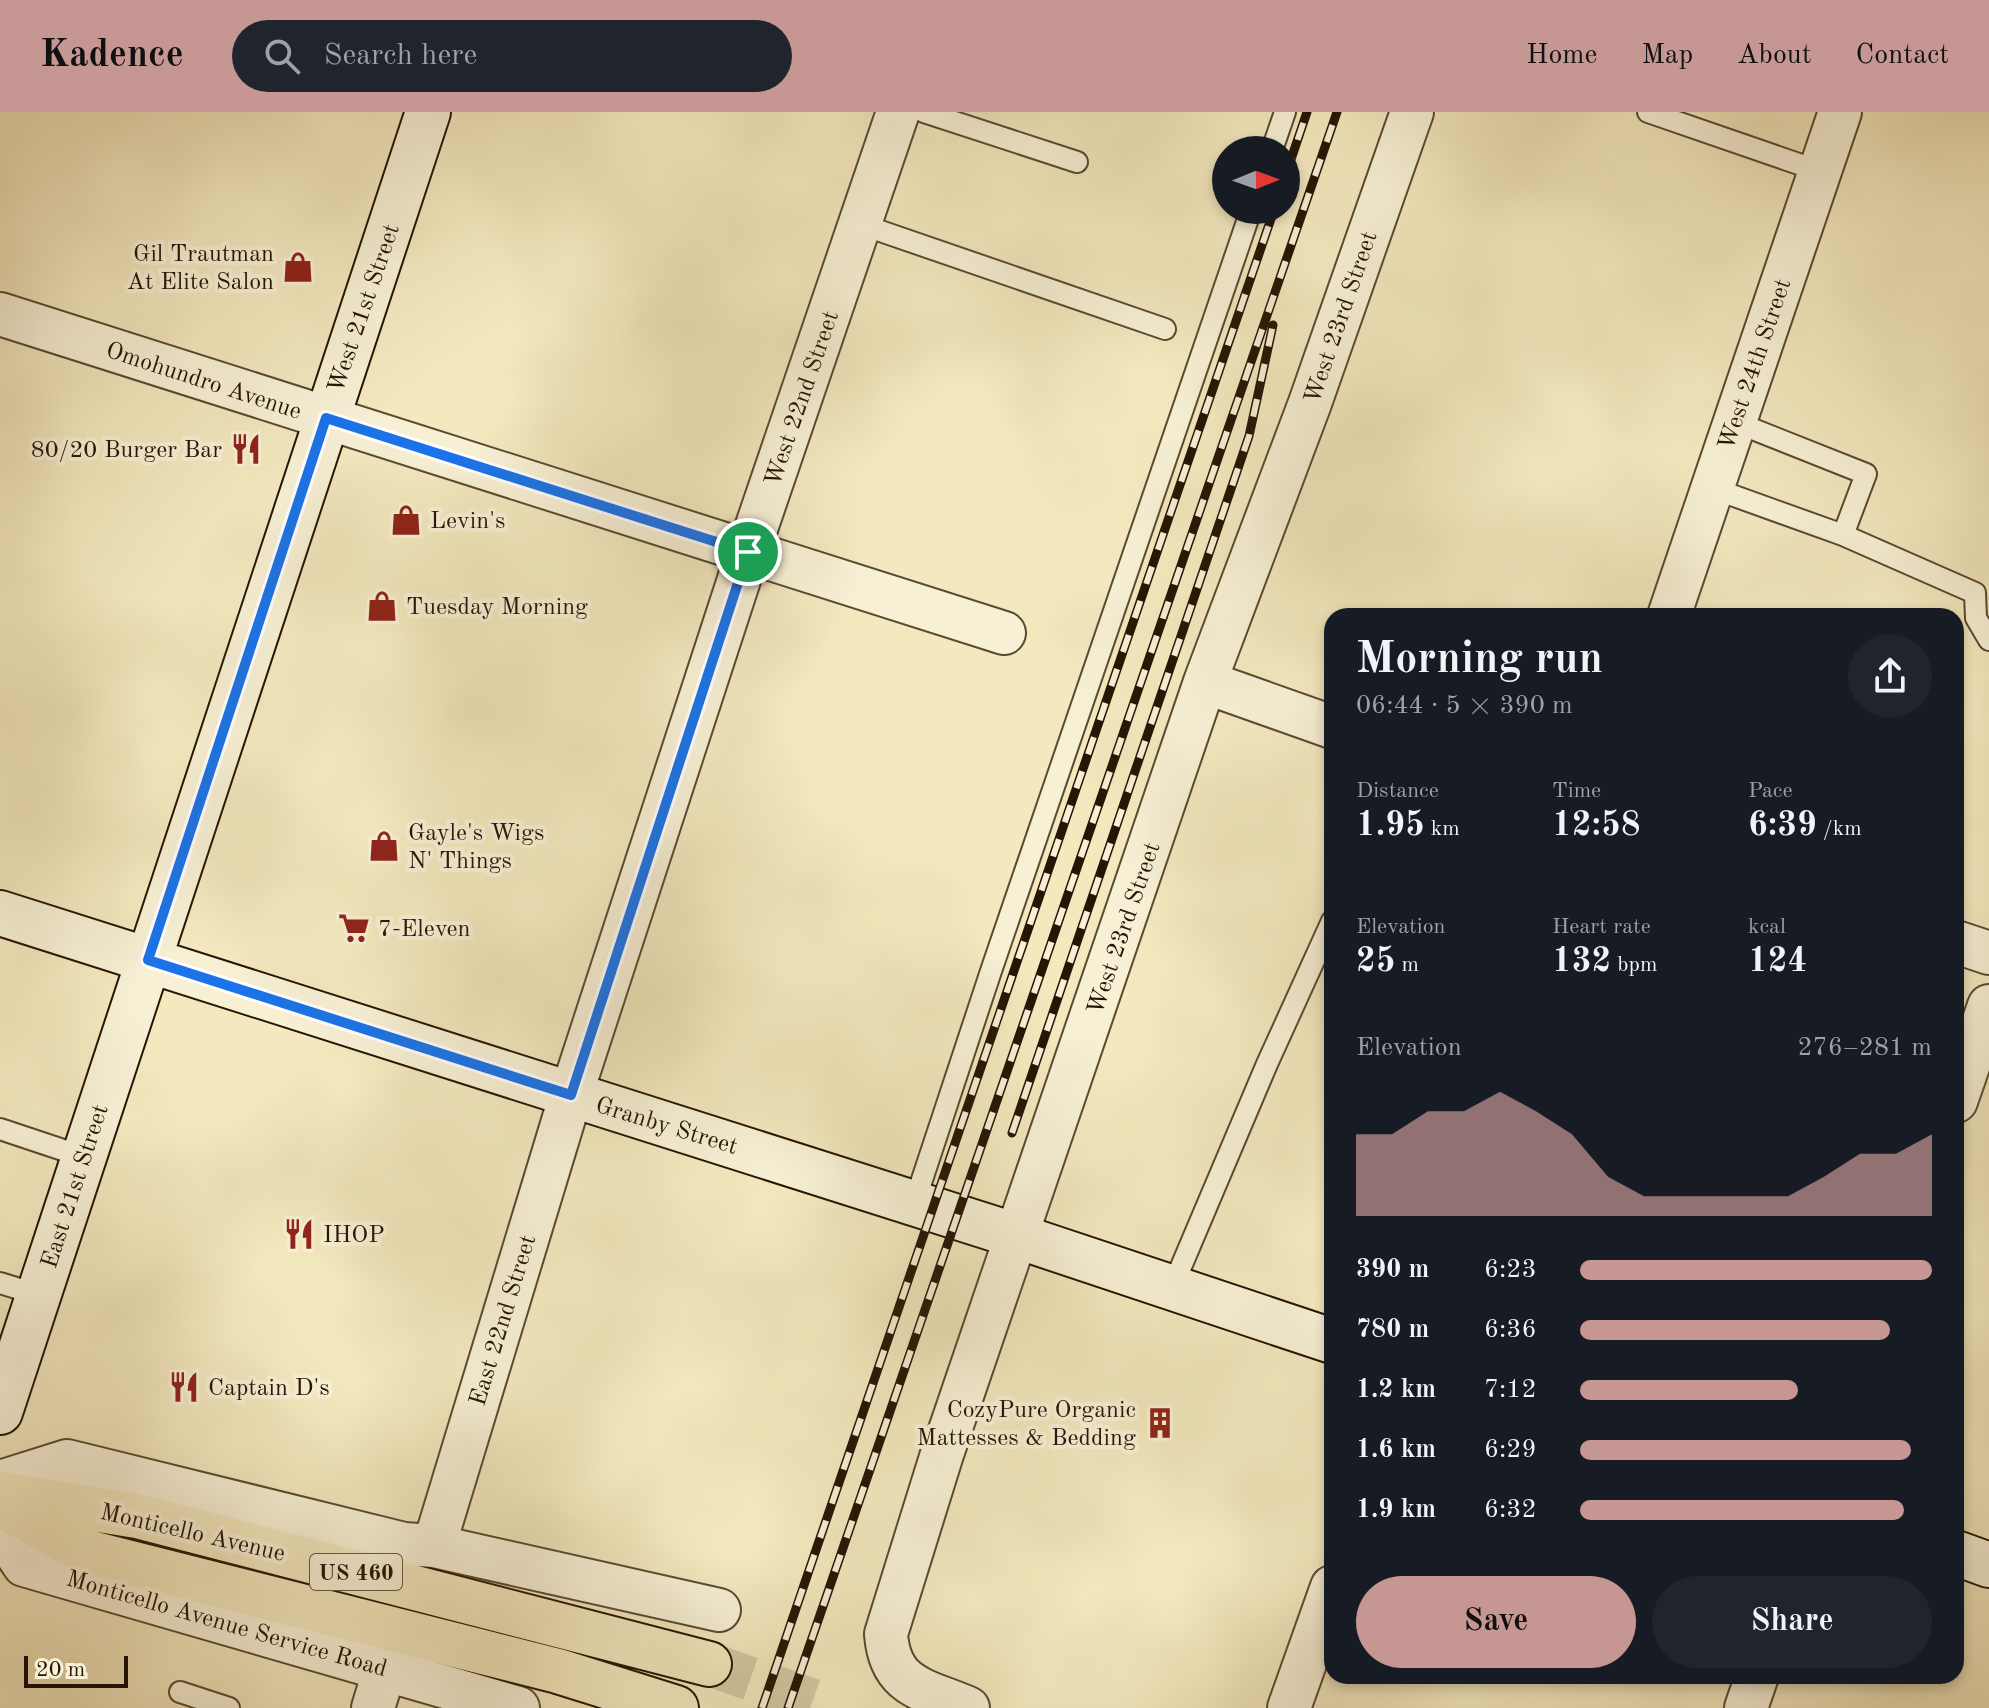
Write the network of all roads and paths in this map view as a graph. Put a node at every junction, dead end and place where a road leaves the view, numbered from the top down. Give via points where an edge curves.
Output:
1 (428, 112) edge
2 (898, 112) edge
3 (924, 112) edge
4 (1285, 112) edge
5 (1412, 112) edge
6 (1648, 112) edge
7 (1840, 112) edge
8 (1277, 136) edge
9 (1077, 162) dead end
10 (1819, 171) junction
11 (860, 224) junction
12 (1246, 224) edge
13 (0, 314) edge
14 (1165, 329) dead end
15 (326, 418) junction
16 (1735, 422) junction
17 (1712, 488) junction
18 (1843, 535) junction
19 (748, 552) junction
20 (1672, 608) edge
21 (1004, 633) dead end
22 (1989, 640) edge
23 (1205, 682) junction
24 (1324, 724) edge
25 (0, 913) edge
26 (1324, 939) edge
27 (1964, 945) edge
28 (1989, 953) edge
29 (148, 960) junction
30 (1989, 1006) edge
31 (1964, 1078) edge
32 (571, 1095) junction
33 (0, 1129) edge
34 (84, 1157) junction
35 (914, 1204) junction
36 (1017, 1236) junction
37 (1172, 1288) junction
38 (19, 1289) edge
39 (1324, 1338) edge
40 (0, 1412) edge
41 (0, 1482) edge
42 (0, 1494) edge
43 (0, 1504) edge
44 (0, 1529) edge
45 (434, 1546) junction
46 (1964, 1556) edge
47 (1989, 1565) edge
48 (719, 1610) dead end
49 (1324, 1610) edge
50 (709, 1664) tunnel mouth
51 (385, 1669) junction
52 (1754, 1684) edge
53 (180, 1692) dead end
54 (229, 1708) edge
55 (373, 1708) edge
56 (518, 1708) edge
57 (676, 1708) edge
58 (968, 1708) edge
59 (1289, 1708) edge
60 (1746, 1708) edge

1 - 15 street, West 21st Street
2 - 11 street, West 22nd Street
3 - 9 lane
4 - 8 lane
5 - 23 street, West 23rd Street
6 - 10 lane
7 - 10 street, West 24th Street
10 - 16 street, West 24th Street
11 - 14 lane
11 - 19 street, West 22nd Street
12 - 35 lane
13 - 15 street, Omohundro Avenue
15 - 19 street, Omohundro Avenue
15 - 29 street, West 21st Street
16 - 17 street, West 24th Street
16 - 18 lane via 1866,474
17 - 18 lane
17 - 20 street, West 24th Street
18 - 22 lane via 1975,593 1976,618
19 - 21 street, Omohundro Avenue
19 - 32 street, West 22nd Street
23 - 24 street
23 - 36 street, West 23rd Street
25 - 29 street, Granby Street
26 - 37 lane
27 - 28 street
29 - 32 street, Granby Street
29 - 34 street, East 21st Street
30 - 31 street
32 - 35 street, Granby Street
32 - 45 street, East 22nd Street
33 - 34 lane
34 - 38 street, East 21st Street
35 - 36 street, Granby Street
36 - 37 street, Granby Street
36 - 58 street, West 23rd Street via 886,1634 894,1669 906,1681
37 - 39 street, Granby Street
38 - 40 street, East 21st Street
41 - 45 street via 67,1461 404,1544
42 - 50 main road, Monticello Avenue / US 460 via 137,1516
43 - 57 main road, Monticello Avenue / US 460 via 83,1551 558,1671
44 - 51 street, Monticello Avenue Service Road via 24,1565
45 - 48 street
46 - 47 street
49 - 59 street
51 - 55 street
51 - 56 street, Monticello Avenue Service Road
52 - 60 street
53 - 54 lane

